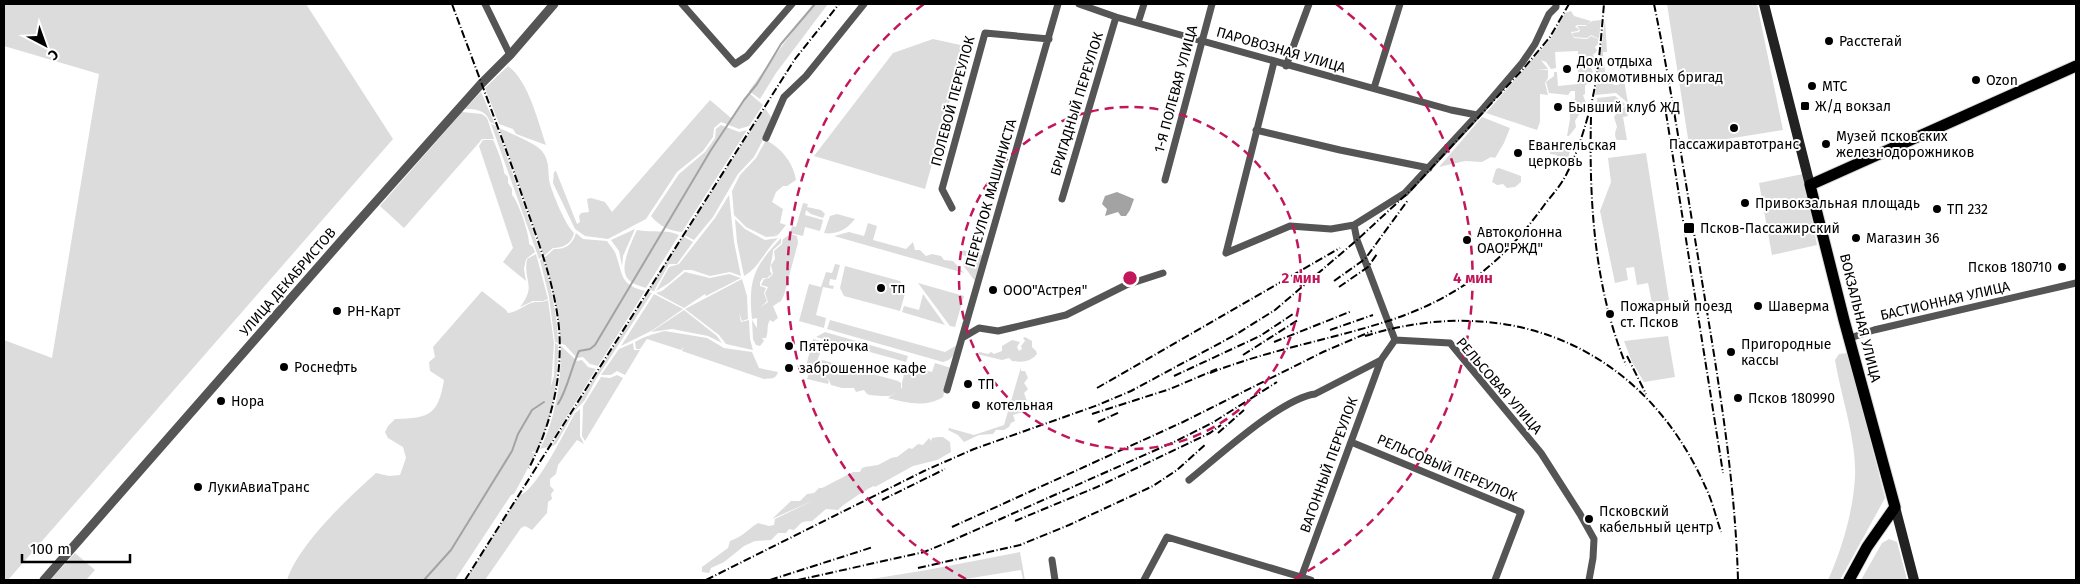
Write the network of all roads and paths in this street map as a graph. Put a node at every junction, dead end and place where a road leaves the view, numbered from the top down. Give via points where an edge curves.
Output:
1 (485, 4) edge
2 (554, 4) edge
3 (682, 4) edge
4 (791, 4) edge
5 (864, 4) edge
6 (1058, 4) edge
7 (1079, 4) edge
8 (1144, 4) edge
9 (1212, 4) edge
10 (1309, 4) edge
11 (1400, 4) edge
12 (1556, 4) edge
13 (1764, 4) edge
14 (1116, 17) junction
15 (1138, 23) junction
16 (1049, 39) junction
17 (1201, 40) junction
18 (510, 56) junction
19 (1274, 62) junction
20 (1286, 66) junction
21 (2076, 66) edge
22 (1374, 88) junction
23 (1477, 115) junction
24 (1256, 130) junction
25 (766, 138) dead end
26 (1429, 168) junction
27 (1165, 180) dead end
28 (1810, 185) junction
29 (1062, 199) dead end
30 (952, 208) dead end
31 (1354, 225) junction
32 (1163, 273) dead end
33 (2076, 283) edge
34 (962, 338) junction
35 (1850, 338) junction
36 (1395, 340) junction
37 (1381, 360) junction
38 (947, 390) dead end
39 (1351, 442) junction
40 (1189, 480) dead end
41 (1894, 507) junction
42 (1052, 560) dead end
43 (1301, 578) junction
44 (44, 580) edge
45 (1055, 580) edge
46 (1144, 580) edge
47 (1312, 580) edge
48 (1495, 580) edge
49 (1589, 580) edge
50 (1849, 580) edge
51 (1914, 580) edge

1 - 18 street
2 - 18 street, УЛИЦА ДЕКАБРИСТОВ
3 - 4 street via 735,64 748,56
5 - 25 street via 816,64 784,97
6 - 16 street, ПЕРЕУЛОК МАШИНИСТА
7 - 14 street, ПАРОВОЗНАЯ УЛИЦА
8 - 15 street
9 - 17 street, 1-Я ПОЛЕВАЯ УЛИЦА
10 - 20 street
11 - 22 street
12 - 23 street via 1522,63
13 - 28 main road, ВОКЗАЛЬНАЯ УЛИЦА
14 - 15 street, ПАРОВОЗНАЯ УЛИЦА
14 - 29 street, БРИГАДНЫЙ ПЕРЕУЛОК
15 - 17 street, ПАРОВОЗНАЯ УЛИЦА
16 - 30 street, ПОЛЕВОЙ ПЕРЕУЛОК via 985,33 942,189
16 - 34 street, ПЕРЕУЛОК МАШИНИСТА
17 - 19 street, ПАРОВОЗНАЯ УЛИЦА
17 - 27 street, 1-Я ПОЛЕВАЯ УЛИЦА
18 - 44 street, УЛИЦА ДЕКАБРИСТОВ via 481,84
19 - 20 street, ПАРОВОЗНАЯ УЛИЦА
19 - 24 street
20 - 22 street, ПАРОВОЗНАЯ УЛИЦА
21 - 28 main road
22 - 23 street, ПАРОВОЗНАЯ УЛИЦА
23 - 26 street
24 - 26 street
24 - 31 street via 1226,253 1290,226 1331,229
26 - 31 street via 1404,194
28 - 35 main road, ВОКЗАЛЬНАЯ УЛИЦА
31 - 36 street
32 - 34 street via 1126,285 1066,316 998,331 978,328
33 - 35 street, БАСТИОННАЯ УЛИЦА
34 - 38 street, ПЕРЕУЛОК МАШИНИСТА
35 - 41 main road, ВОКЗАЛЬНАЯ УЛИЦА
36 - 37 street
36 - 49 street, РЕЛЬСОВАЯ УЛИЦА via 1450,343 1535,445 1594,539
37 - 39 street, ВАГОННЫЙ ПЕРЕУЛОК
37 - 40 street via 1315,394 1304,395 1267,418
39 - 43 street, ВАГОННЫЙ ПЕРЕУЛОК
39 - 48 street, РЕЛЬСОВЫЙ ПЕРЕУЛОК via 1521,512
41 - 50 main road
41 - 51 main road, ВОКЗАЛЬНАЯ УЛИЦА
42 - 45 street
43 - 46 street via 1167,538
43 - 47 street

